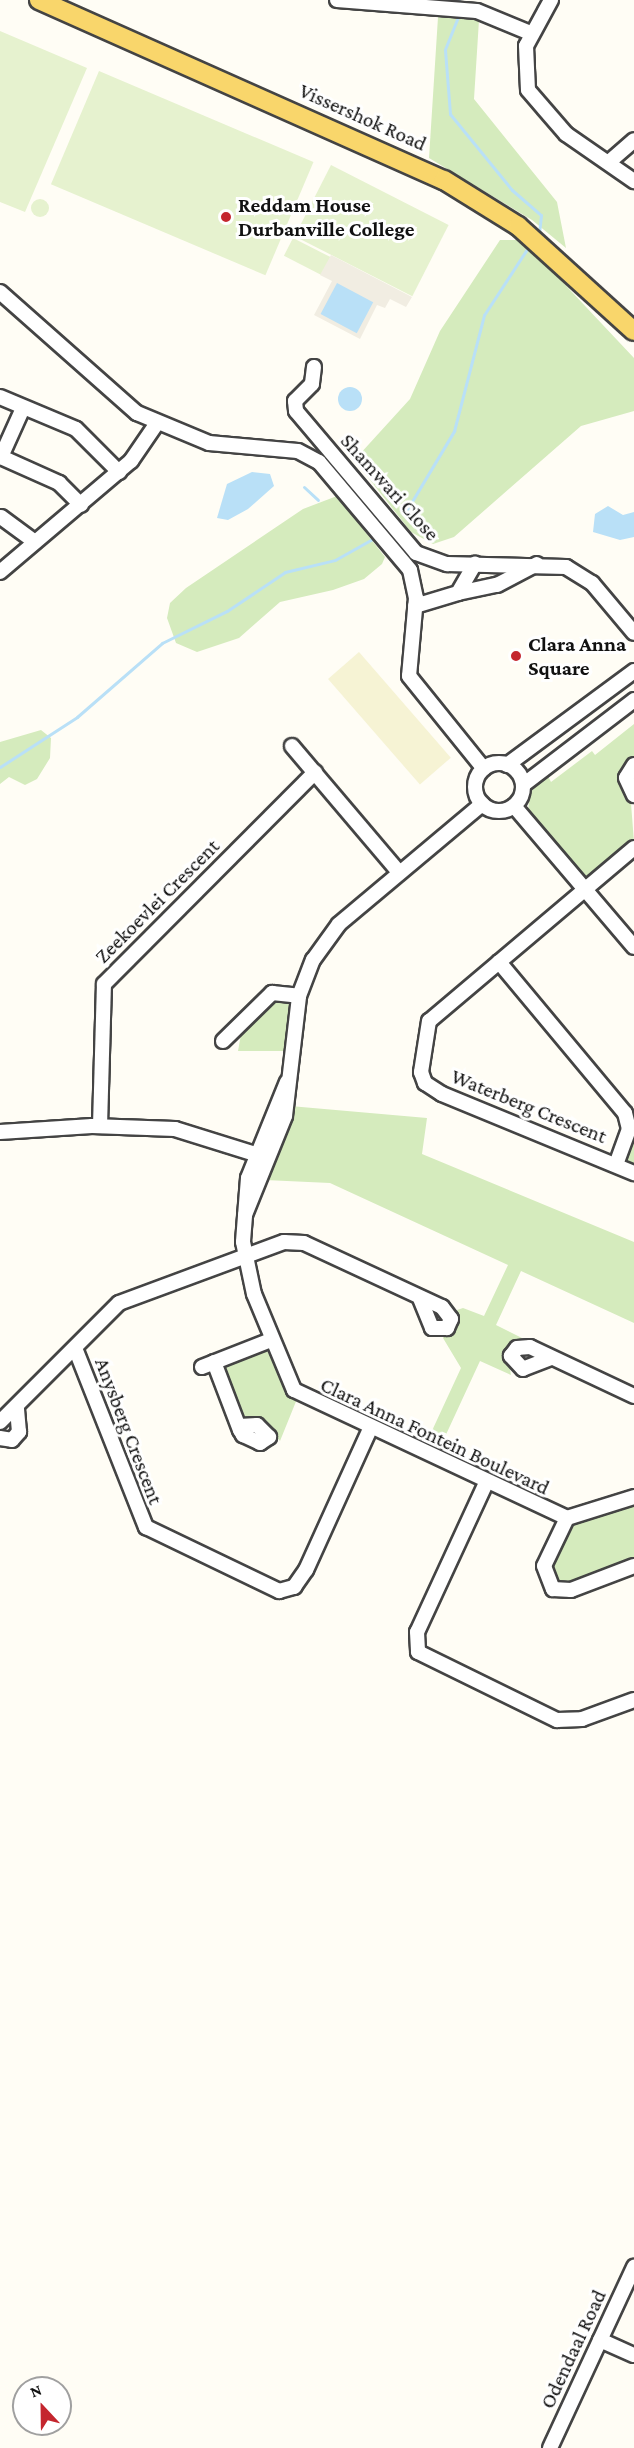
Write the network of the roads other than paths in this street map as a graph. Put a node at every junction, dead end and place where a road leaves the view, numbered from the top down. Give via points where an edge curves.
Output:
1 (39, 0) edge
2 (337, 0) edge
3 (551, 0) edge
4 (530, 33) junction
5 (634, 140) edge
6 (609, 162) junction
7 (634, 181) edge
8 (0, 292) edge
9 (634, 331) edge
10 (314, 367) dead end
11 (0, 397) edge
12 (23, 408) junction
13 (157, 423) junction
14 (119, 472) junction
15 (81, 504) junction
16 (1, 518) edge
17 (35, 543) junction
18 (475, 564) junction
19 (537, 564) junction
20 (0, 572) edge
21 (458, 593) junction
22 (415, 606) junction
23 (634, 633) edge
24 (634, 671) edge
25 (634, 700) edge
26 (292, 746) dead end
27 (507, 765) junction
28 (634, 765) edge
29 (484, 769) junction
30 (315, 772) junction
31 (523, 785) junction
32 (634, 795) edge
33 (482, 804) junction
34 (514, 806) junction
35 (634, 848) edge
36 (399, 872) junction
37 (585, 889) junction
38 (634, 946) edge
39 (499, 962) junction
40 (299, 996) junction
41 (223, 1041) dead end
42 (100, 1126) junction
43 (0, 1132) edge
44 (263, 1156) junction
45 (616, 1165) junction
46 (634, 1173) edge
47 (244, 1257) junction
48 (420, 1299) dead end
49 (271, 1340) junction
50 (75, 1348) junction
51 (550, 1358) dead end
52 (634, 1396) edge
53 (17, 1407) junction
54 (0, 1422) edge
55 (239, 1426) dead end
56 (370, 1429) junction
57 (0, 1438) edge
58 (486, 1483) junction
59 (634, 1497) edge
60 (567, 1518) junction
61 (634, 1566) edge
62 (634, 1700) edge
63 (634, 2267) edge
64 (600, 2340) junction
65 (634, 2355) edge
66 (550, 2448) edge

1 - 9 main road, Vissershok Road via 444,180 518,226
2 - 4 street via 477,11
3 - 4 street
4 - 6 street via 523,68 528,90 566,134
5 - 6 street
6 - 7 street
8 - 13 street via 119,401
10 - 18 street, Shamwari Close via 312,384 295,401 296,411 416,553 433,562
11 - 12 street
12 - 14 street via 82,434
12 - 15 street via 1,457 59,483
13 - 14 street
13 - 22 street via 209,443 298,451 315,458 407,564 415,583
14 - 15 street
15 - 17 street
16 - 17 street
17 - 20 street
18 - 19 street, Shamwari Close
18 - 21 street
19 - 21 street via 497,585
19 - 23 street, Shamwari Close via 580,573
21 - 22 street
22 - 29 street via 409,676
24 - 27 street
25 - 31 street
26 - 30 street
27 - 29 street
27 - 31 street
28 - 32 street via 626,778
29 - 33 street via 475,788
30 - 36 street
30 - 42 street, Zeekoevlei Crescent via 104,984
31 - 34 street
33 - 34 street via 498,811
33 - 36 street, Clara Anna Fontein Boulevard
34 - 37 street
35 - 37 street, Waterberg Crescent
36 - 40 street, Clara Anna Fontein Boulevard via 323,942
37 - 38 street
37 - 39 street, Waterberg Crescent
39 - 45 street via 625,1113 629,1129
39 - 45 street, Waterberg Crescent via 429,1021 421,1062 425,1083
40 - 41 street via 272,993
40 - 44 street, Clara Anna Fontein Boulevard via 287,1082
42 - 43 street
42 - 44 street via 190,1132
44 - 47 street, Clara Anna Fontein Boulevard via 244,1193
45 - 46 street, Waterberg Crescent
47 - 48 street, Anysberg Crescent via 291,1240
47 - 49 street, Clara Anna Fontein Boulevard
47 - 50 street, Anysberg Crescent via 124,1301
49 - 55 street via 208,1364
49 - 56 street, Clara Anna Fontein Boulevard via 286,1379 298,1394
50 - 53 street
50 - 56 street, Anysberg Crescent via 146,1527 279,1591 294,1587 306,1570
51 - 52 street
53 - 54 street
53 - 57 street via 19,1432 12,1440
56 - 58 street, Clara Anna Fontein Boulevard
58 - 60 street, Clara Anna Fontein Boulevard
58 - 62 street via 417,1632 418,1652 564,1721
59 - 60 street, Clara Anna Fontein Boulevard
60 - 61 street via 544,1566 543,1577 553,1589 571,1590
63 - 64 street, Odendaal Road
64 - 65 street
64 - 66 street, Odendaal Road

